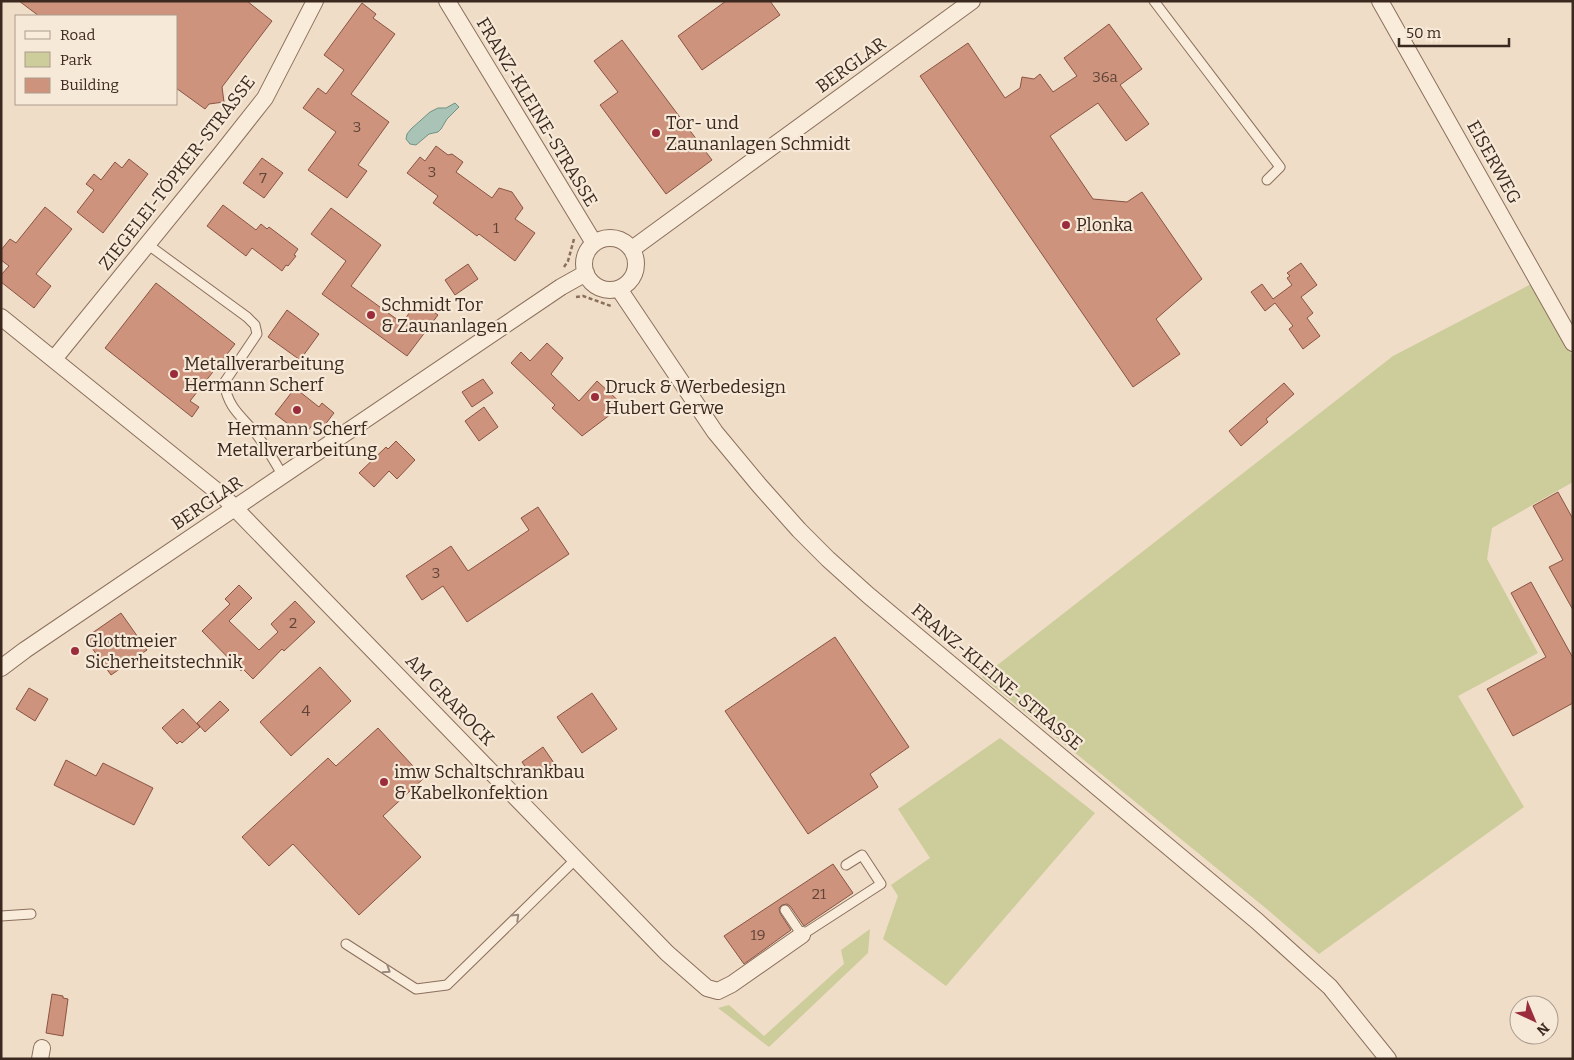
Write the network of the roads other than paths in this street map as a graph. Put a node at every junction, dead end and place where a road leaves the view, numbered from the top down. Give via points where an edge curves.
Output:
1 (315, 1) edge
2 (446, 1) edge
3 (972, 1) edge
4 (1154, 1) edge
5 (1380, 1) edge
6 (1268, 180) dead end
7 (147, 244) junction
8 (594, 244) junction
9 (632, 249) junction
10 (586, 273) junction
11 (619, 289) junction
12 (1, 317) edge
13 (1573, 343) edge
14 (54, 359) junction
15 (283, 476) junction
16 (235, 508) junction
17 (1, 668) edge
18 (576, 859) junction
19 (846, 865) dead end
20 (785, 910) dead end
21 (31, 914) dead end
22 (1, 916) edge
23 (802, 936) junction
24 (346, 944) dead end
25 (1388, 1059) edge

1 - 7 street, ZIEGELEI-TÖPKER-STRASSE via 265,98
2 - 8 street, FRANZ-KLEINE-STRASSE
3 - 9 street, BERGLAR
4 - 6 lane via 1280,167
5 - 13 street, EISERWEG
7 - 14 street, ZIEGELEI-TÖPKER-STRASSE
7 - 15 lane via 248,316 254,325 257,334 224,383 227,398 257,435
8 - 9 street via 602,239 618,239
8 - 10 street via 585,258
9 - 11 street via 636,256 635,272 632,280
10 - 11 street via 596,286
10 - 15 street, BERGLAR via 560,287
11 - 25 street, FRANZ-KLEINE-STRASSE via 715,432 799,530 868,595 1297,956 1330,987
12 - 14 street, AM GRAROCK
14 - 16 street, AM GRAROCK
15 - 16 street, BERGLAR
16 - 17 street, BERGLAR
16 - 18 street, AM GRAROCK
18 - 23 street, AM GRAROCK via 667,953 707,988 718,990 732,984
24 -> 18 lane via 416,989 446,985
19 - 23 lane via 862,855 881,884
20 - 23 lane
21 - 22 lane

